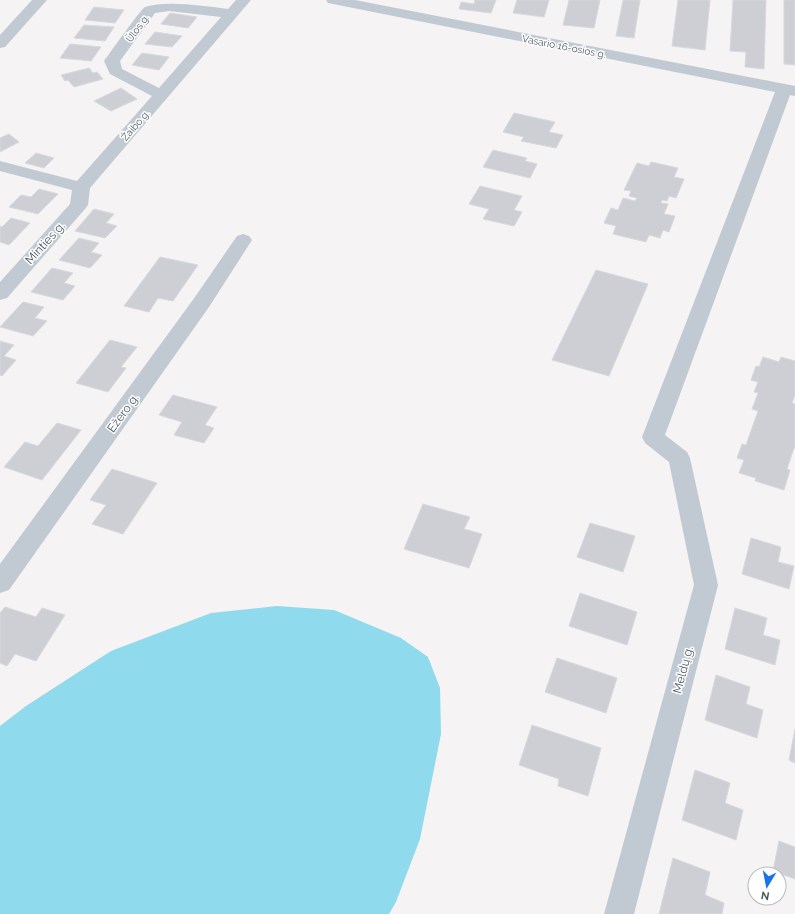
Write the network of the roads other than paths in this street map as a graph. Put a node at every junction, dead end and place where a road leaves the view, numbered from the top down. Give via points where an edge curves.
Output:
1 (40, 0) edge
2 (244, 0) edge
3 (333, 0) edge
4 (230, 14) junction
5 (0, 44) edge
6 (790, 90) edge
7 (161, 95) junction
8 (0, 166) edge
9 (81, 187) junction
10 (244, 240) dead end
11 (0, 294) edge
12 (0, 583) edge
13 (619, 914) edge

1 - 5 street
2 - 4 street, Žaibo g.
3 - 6 street, Vasario 16-osios g.
4 - 7 street, Žaibo g.
4 - 7 street, Ūlos g. via 174,7 150,10 112,61 115,71
6 - 13 street, Meldų g. via 653,437 679,458 706,585
7 - 9 street, Žaibo g.
8 - 9 street
9 - 11 street, Minties g. via 79,205
10 - 12 street, Ežero g.

